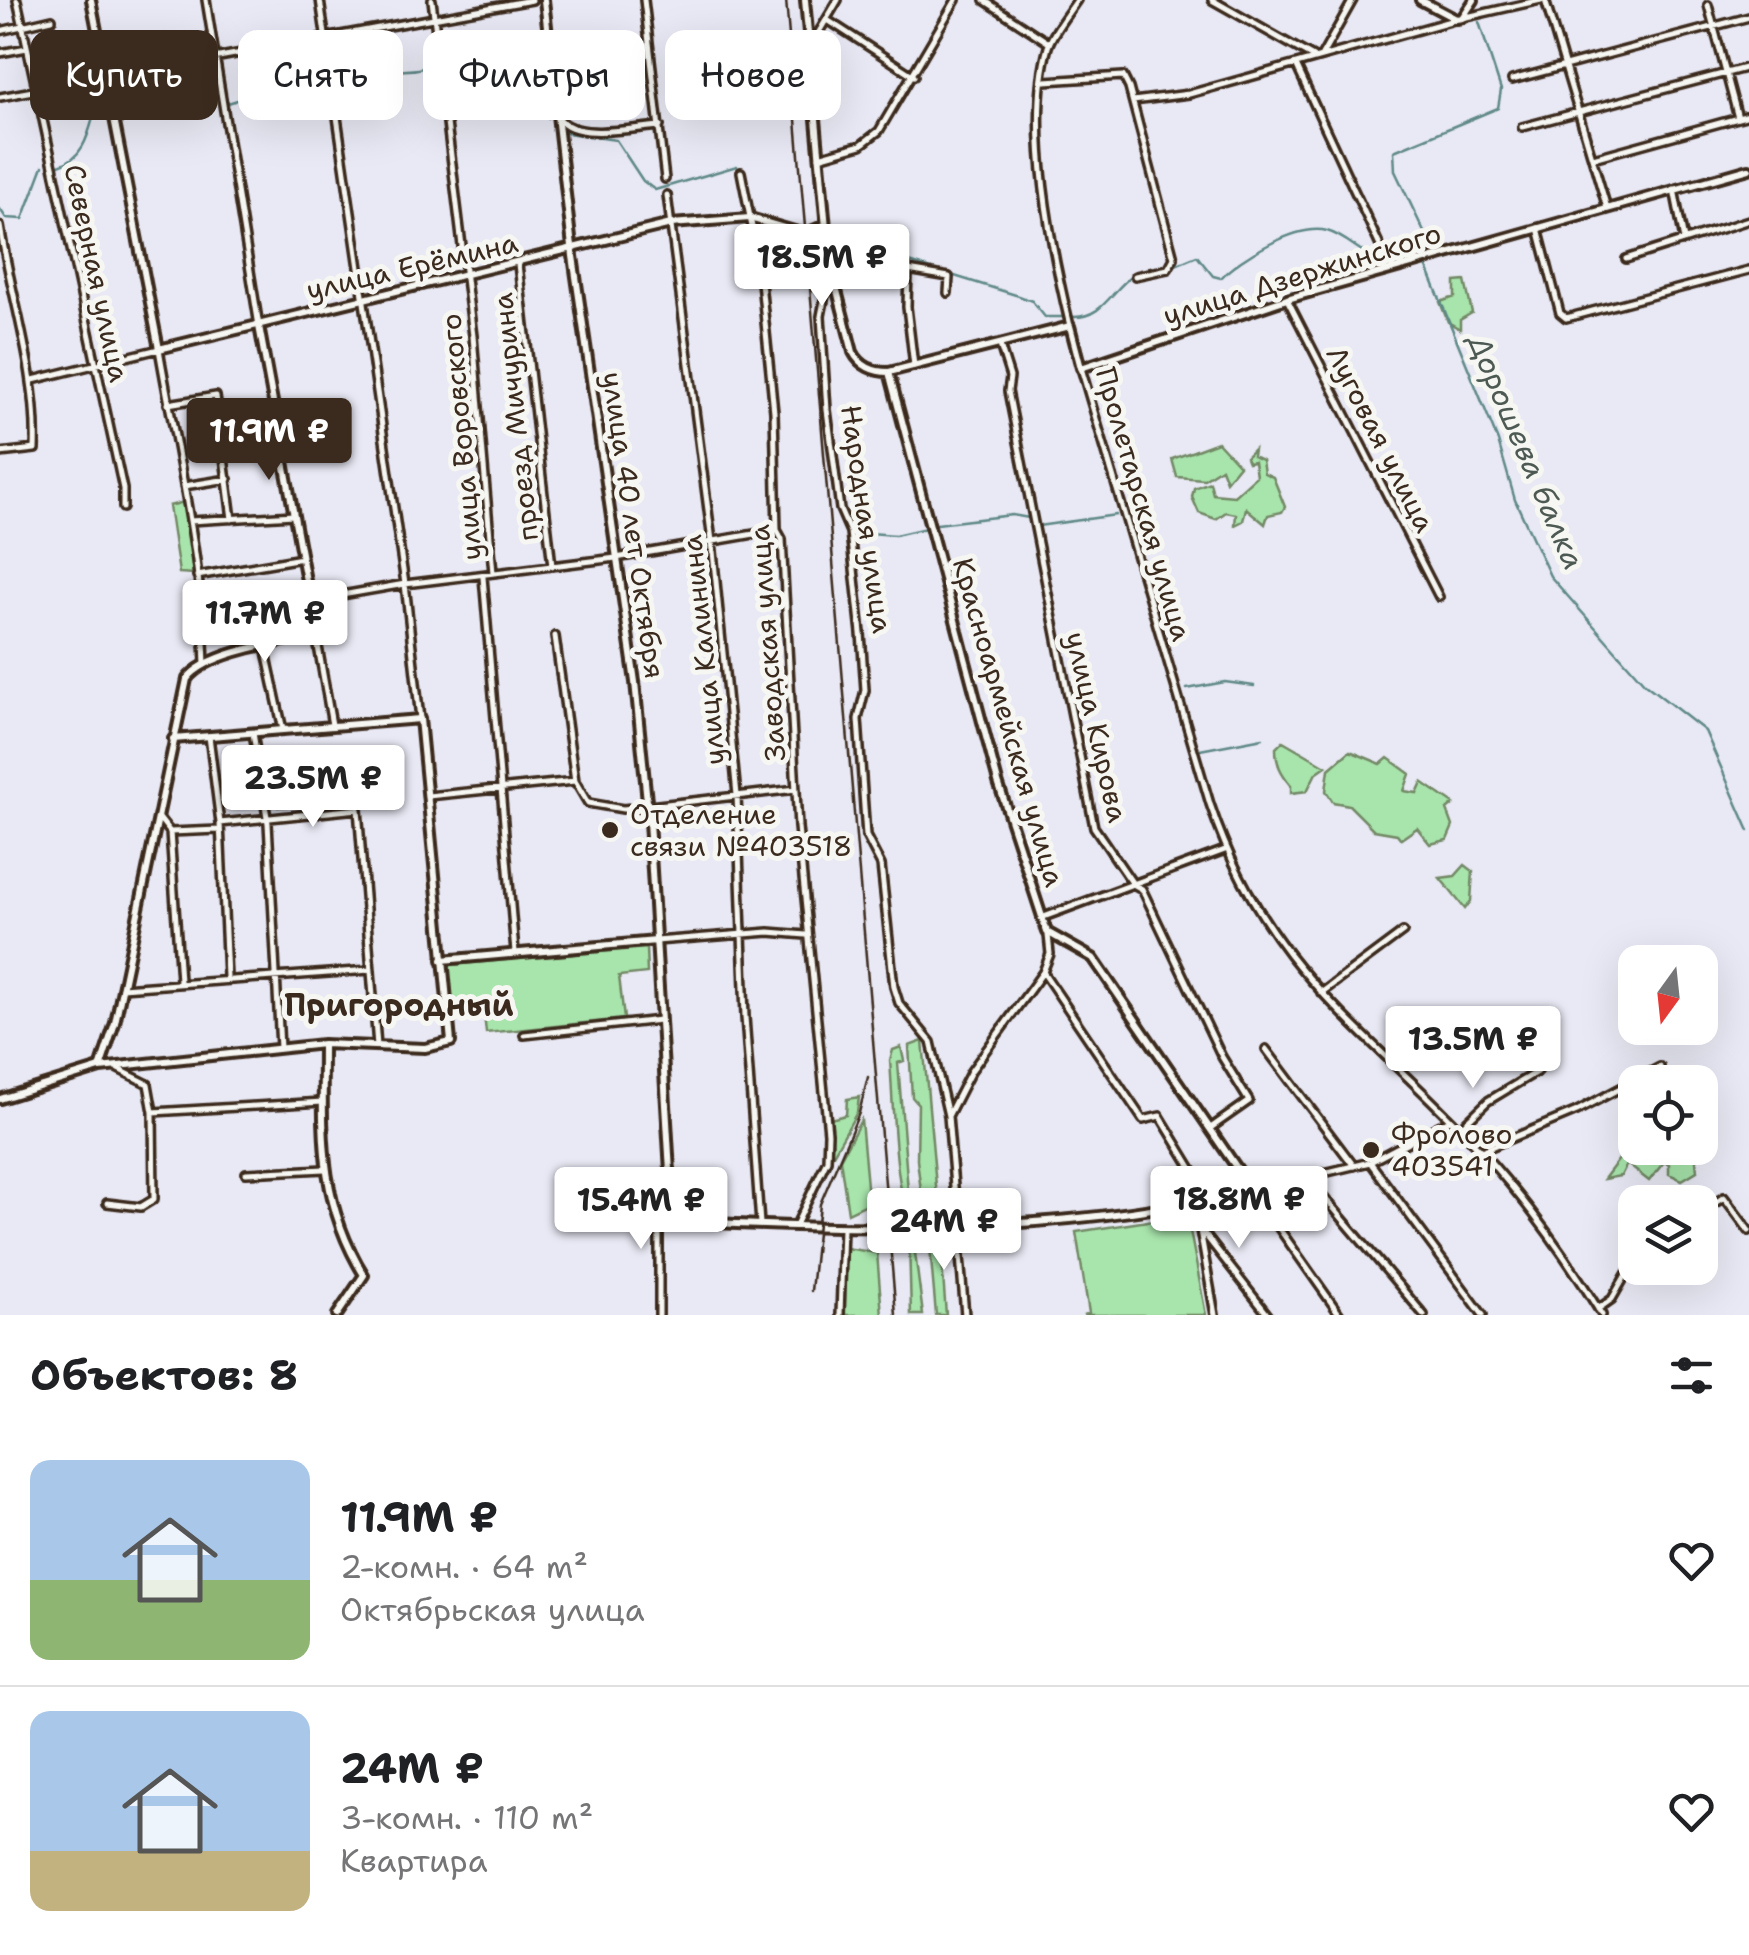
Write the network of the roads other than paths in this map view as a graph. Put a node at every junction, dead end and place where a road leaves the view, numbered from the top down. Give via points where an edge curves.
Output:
1 (17, 0) edge
2 (91, 0) edge
3 (206, 0) edge
4 (320, 0) edge
5 (432, 0) edge
6 (532, 0) edge
7 (544, 0) edge
8 (644, 0) edge
9 (805, 0) edge
10 (838, 0) edge
11 (956, 0) edge
12 (984, 0) edge
13 (1077, 0) edge
14 (1212, 0) edge
15 (1353, 0) edge
16 (1420, 0) edge
17 (1474, 0) edge
18 (1543, 0) edge
19 (1708, 5) dead end
20 (1749, 17) edge
21 (52, 19) dead end
22 (1459, 19) junction
23 (434, 21) junction
24 (829, 21) junction
25 (24, 26) junction
26 (1714, 26) junction
27 (98, 30) edge
28 (212, 30) edge
29 (324, 30) edge
30 (383, 30) edge
31 (547, 30) edge
32 (808, 30) edge
33 (822, 30) edge
34 (0, 31) edge
35 (1049, 43) junction
36 (27, 48) junction
37 (0, 53) edge
38 (1318, 58) junction
39 (30, 62) edge
40 (1296, 64) junction
41 (218, 66) edge
42 (1565, 66) junction
43 (1749, 67) edge
44 (1726, 73) junction
45 (914, 76) junction
46 (1512, 80) dead end
47 (1045, 81) junction
48 (30, 91) edge
49 (0, 97) edge
50 (1133, 101) junction
51 (1578, 112) junction
52 (1749, 115) edge
53 (1738, 118) junction
54 (43, 120) edge
55 (116, 120) edge
56 (337, 120) edge
57 (557, 120) edge
58 (561, 120) edge
59 (817, 120) edge
60 (660, 126) junction
61 (1522, 127) dead end
62 (820, 157) junction
63 (1592, 158) junction
64 (1749, 169) edge
65 (742, 172) dead end
66 (664, 179) dead end
67 (1674, 189) junction
68 (667, 194) dead end
69 (1607, 208) junction
70 (750, 218) junction
71 (1749, 220) edge
72 (671, 224) junction
73 (826, 224) junction
74 (0, 226) edge
75 (1538, 228) junction
76 (1684, 240) junction
77 (828, 248) junction
78 (572, 250) junction
79 (1626, 259) dead end
80 (1388, 261) dead end
81 (518, 264) junction
82 (830, 269) junction
83 (908, 270) junction
84 (1749, 270) edge
85 (467, 276) junction
86 (1135, 276) dead end
87 (948, 292) dead end
88 (1287, 299) junction
89 (361, 301) junction
90 (259, 326) junction
91 (1070, 326) junction
92 (998, 342) junction
93 (159, 349) junction
94 (96, 363) junction
95 (914, 366) junction
96 (1081, 368) junction
97 (890, 372) junction
98 (33, 380) junction
99 (168, 404) junction
100 (0, 453) edge
101 (228, 479) junction
102 (184, 486) junction
103 (124, 508) dead end
104 (294, 515) junction
105 (232, 519) junction
106 (190, 521) junction
107 (777, 530) junction
108 (712, 540) junction
109 (302, 558) junction
110 (616, 558) junction
111 (552, 566) junction
112 (493, 574) junction
113 (197, 576) junction
114 (482, 577) junction
115 (404, 584) junction
116 (1439, 597) dead end
117 (310, 601) junction
118 (204, 619) junction
119 (316, 635) junction
120 (555, 636) dead end
121 (265, 647) junction
122 (204, 664) junction
123 (420, 719) junction
124 (332, 726) junction
125 (283, 730) junction
126 (253, 733) junction
127 (209, 736) junction
128 (173, 739) junction
129 (574, 780) junction
130 (501, 789) junction
131 (796, 789) junction
132 (737, 795) junction
133 (425, 796) junction
134 (648, 805) junction
135 (157, 815) junction
136 (265, 817) junction
137 (219, 826) junction
138 (170, 832) junction
139 (1225, 850) junction
140 (1133, 884) junction
141 (1041, 918) junction
142 (1047, 932) junction
143 (1403, 932) dead end
144 (743, 934) junction
145 (806, 935) junction
146 (656, 941) junction
147 (515, 952) junction
148 (442, 960) junction
149 (370, 970) junction
150 (1043, 972) junction
151 (278, 976) junction
152 (228, 978) junction
153 (180, 982) junction
154 (122, 988) junction
155 (1321, 994) junction
156 (660, 1020) junction
157 (524, 1036) dead end
158 (323, 1044) junction
159 (378, 1046) junction
160 (280, 1049) junction
161 (1266, 1049) dead end
162 (1497, 1056) dead end
163 (100, 1068) junction
164 (118, 1069) junction
165 (1618, 1089) edge
166 (0, 1099) edge
167 (323, 1102) junction
168 (153, 1112) junction
169 (948, 1116) junction
170 (1448, 1121) junction
171 (1212, 1128) junction
172 (1458, 1130) junction
173 (1481, 1152) junction
174 (1370, 1162) junction
175 (1354, 1166) junction
176 (325, 1168) junction
177 (246, 1173) dead end
178 (1308, 1178) junction
179 (1252, 1190) junction
180 (1204, 1200) junction
181 (1186, 1202) junction
182 (1718, 1202) edge
183 (108, 1203) dead end
184 (675, 1211) junction
185 (760, 1224) junction
186 (796, 1225) junction
187 (842, 1227) junction
188 (956, 1227) junction
189 (1199, 1227) junction
190 (1749, 1231) edge
191 (1620, 1285) edge
192 (1600, 1312) edge
193 (337, 1315) edge
194 (659, 1315) edge
195 (840, 1315) edge
196 (965, 1315) edge
197 (1215, 1315) edge
198 (1268, 1315) edge
199 (1340, 1315) edge
200 (1424, 1315) edge
201 (1483, 1315) edge

1 - 25 street, Северная улица
2 - 27 street
3 - 28 street
4 - 29 street
5 - 23 street, улица Воровского
6 - 23 street
7 - 31 street, улица 40 лет Октября
8 - 60 street
9 - 32 street, Народная улица
10 - 24 street
11 - 45 street
12 - 35 street
13 - 35 street, Пролетарская улица
14 - 38 street
15 - 38 street
16 - 22 street
17 - 22 street
18 - 22 street
18 - 42 street
19 - 26 street
20 - 26 street
21 - 25 street
22 - 38 street
23 - 30 street
23 - 85 street, улица Воровского
24 - 33 street
24 - 45 street
25 - 34 street
25 - 36 street, Северная улица
26 - 42 street
26 - 44 street
35 - 47 street, Пролетарская улица
36 - 37 street
36 - 39 street, Северная улица
38 - 40 street
40 - 50 street via 1189,94
40 - 80 street
41 - 90 street
42 - 46 street
42 - 51 street
43 - 44 street
44 - 51 street
44 - 53 street
45 - 62 street via 878,131 861,145
47 - 50 street via 1123,76
47 - 91 street, Пролетарская улица via 1041,154
48 - 49 street
50 - 86 street via 1174,258 1169,267
51 - 61 street
51 - 63 street
52 - 53 street
53 - 63 street
54 - 94 street, Северная улица
55 - 93 street
56 - 89 street
57 - 78 street, улица 40 лет Октября
58 - 60 street via 574,132
59 - 62 street, Народная улица
60 - 66 street
62 - 73 street, Народная улица
63 - 69 street
64 - 67 street, улица Дзержинского
65 - 70 street, Заводская улица
67 - 69 street, улица Дзержинского
67 - 76 street
68 - 72 street, улица Калинина
69 - 75 street, улица Дзержинского
70 - 72 street, улица Ерёмина
70 - 73 street, улица Ерёмина via 804,233
70 - 107 street, Заводская улица via 774,412
71 - 76 street
72 - 78 street, улица Ерёмина
72 - 108 street, улица Калинина
73 - 77 street, Народная улица
74 - 98 street
75 - 84 street via 1560,313 1576,318
75 - 88 street, улица Дзержинского
76 - 79 street
77 - 82 street, Народная улица
77 - 83 street via 882,255
78 - 81 street, улица Ерёмина
78 - 110 street, улица 40 лет Октября
81 - 85 street, улица Ерёмина
81 - 111 street, проезд Мичурина
82 - 97 street, Народная улица via 861,363
82 - 169 street, Народная улица via 821,316 827,410 862,633 865,690 858,719 866,836 881,865 894,986 899,1003 931,1042
83 - 87 street via 948,277
83 - 95 street
85 - 89 street, улица Ерёмина
85 - 112 street, улица Воровского
88 - 96 street, улица Дзержинского
88 - 116 street, Луговая улица
89 - 90 street, улица Ерёмина
89 - 115 street
90 - 93 street, улица Ерёмина
90 - 104 street
91 - 92 street
91 - 96 street, Пролетарская улица
92 - 95 street
92 - 140 street, улица Кирова via 1094,827
93 - 94 street, улица Ерёмина
93 - 99 street
94 - 98 street, улица Ерёмина
94 - 103 street, Северная улица
95 - 97 street
96 - 139 street, Пролетарская улица
97 - 141 street, Красноармейская улица via 998,782
98 - 100 street via 35,450
99 - 101 street via 216,396
99 - 102 street
101 - 102 street
101 - 105 street
102 - 106 street
104 - 105 street
104 - 109 street
105 - 106 street
106 - 113 street
107 - 108 street
107 - 131 street, Заводская улица
108 - 110 street
108 - 132 street, улица Калинина
109 - 113 street
109 - 117 street
110 - 111 street
110 - 134 street, улица 40 лет Октября
111 - 112 street
112 - 114 street
113 - 118 street
114 - 115 street
114 - 130 street, улица Воровского
115 - 117 street
115 - 123 street
117 - 118 street
117 - 119 street
118 - 122 street
119 - 121 street
119 - 124 street
120 - 129 street
121 - 122 street
121 - 125 street
122 - 128 street via 184,686
123 - 124 street
123 - 133 street
124 - 125 street
125 - 126 street
126 - 127 street
126 - 136 street
127 - 128 street
127 - 137 street
128 - 135 street
129 - 130 street
129 - 134 street via 593,806
130 - 133 street
130 - 147 street, улица Воровского
131 - 132 street
131 - 145 street, Заводская улица
132 - 134 street
132 - 144 street, улица Калинина
133 - 148 street
134 - 146 street, улица 40 лет Октября
135 - 138 street
135 - 154 street
136 - 137 street
136 - 149 street via 358,809
136 - 151 street
137 - 138 street
137 - 152 street
138 - 153 street
139 - 140 street
139 - 155 street, Пролетарская улица via 1287,956
140 - 141 street
140 - 171 street, улица Кирова via 1142,889 1250,1101
141 - 142 street, Красноармейская улица
142 - 150 street via 1050,954
142 - 171 street via 1093,958
143 - 155 street
144 - 145 street
144 - 146 street
144 - 185 street, улица Калинина
145 - 186 street, Заводская улица via 828,1133 827,1160
146 - 147 street
146 - 156 street, улица 40 лет Октября
147 - 148 street
148 - 159 street via 451,1042
149 - 151 street
149 - 159 street
150 - 169 street via 971,1071
150 - 180 street via 1144,1120 1160,1116
151 - 152 street
151 - 160 street
152 - 153 street
153 - 154 street
154 - 163 street
155 - 170 street, Пролетарская улица
156 - 157 street
156 - 184 street, улица 40 лет Октября
158 - 159 street
158 - 160 street
158 - 167 street
160 - 164 street
161 - 175 street
162 - 172 street via 1505,1046 1522,1045 1538,1071
163 - 164 street
163 - 166 street
164 - 168 street via 143,1078
165 - 173 street
167 - 168 street
167 - 176 street
168 - 183 street via 154,1199 141,1208
169 - 188 street, Народная улица
170 - 172 street, Пролетарская улица
170 - 174 street
171 - 179 street
172 - 173 street, Пролетарская улица
173 - 192 street, Пролетарская улица
174 - 175 street
174 - 201 street
175 - 178 street
176 - 177 street
176 - 193 street via 333,1214 364,1275
178 - 179 street
178 - 200 street
179 - 180 street
179 - 199 street
180 - 181 street
181 - 188 street
181 - 189 street
182 - 190 street via 1724,1198
184 - 185 street via 697,1222
184 - 194 street, улица 40 лет Октября via 659,1230
185 - 186 street
186 - 187 street
187 - 188 street
187 - 195 street
188 - 196 street, Народная улица
189 - 197 street
189 - 198 street
191 - 192 street, Пролетарская улица

